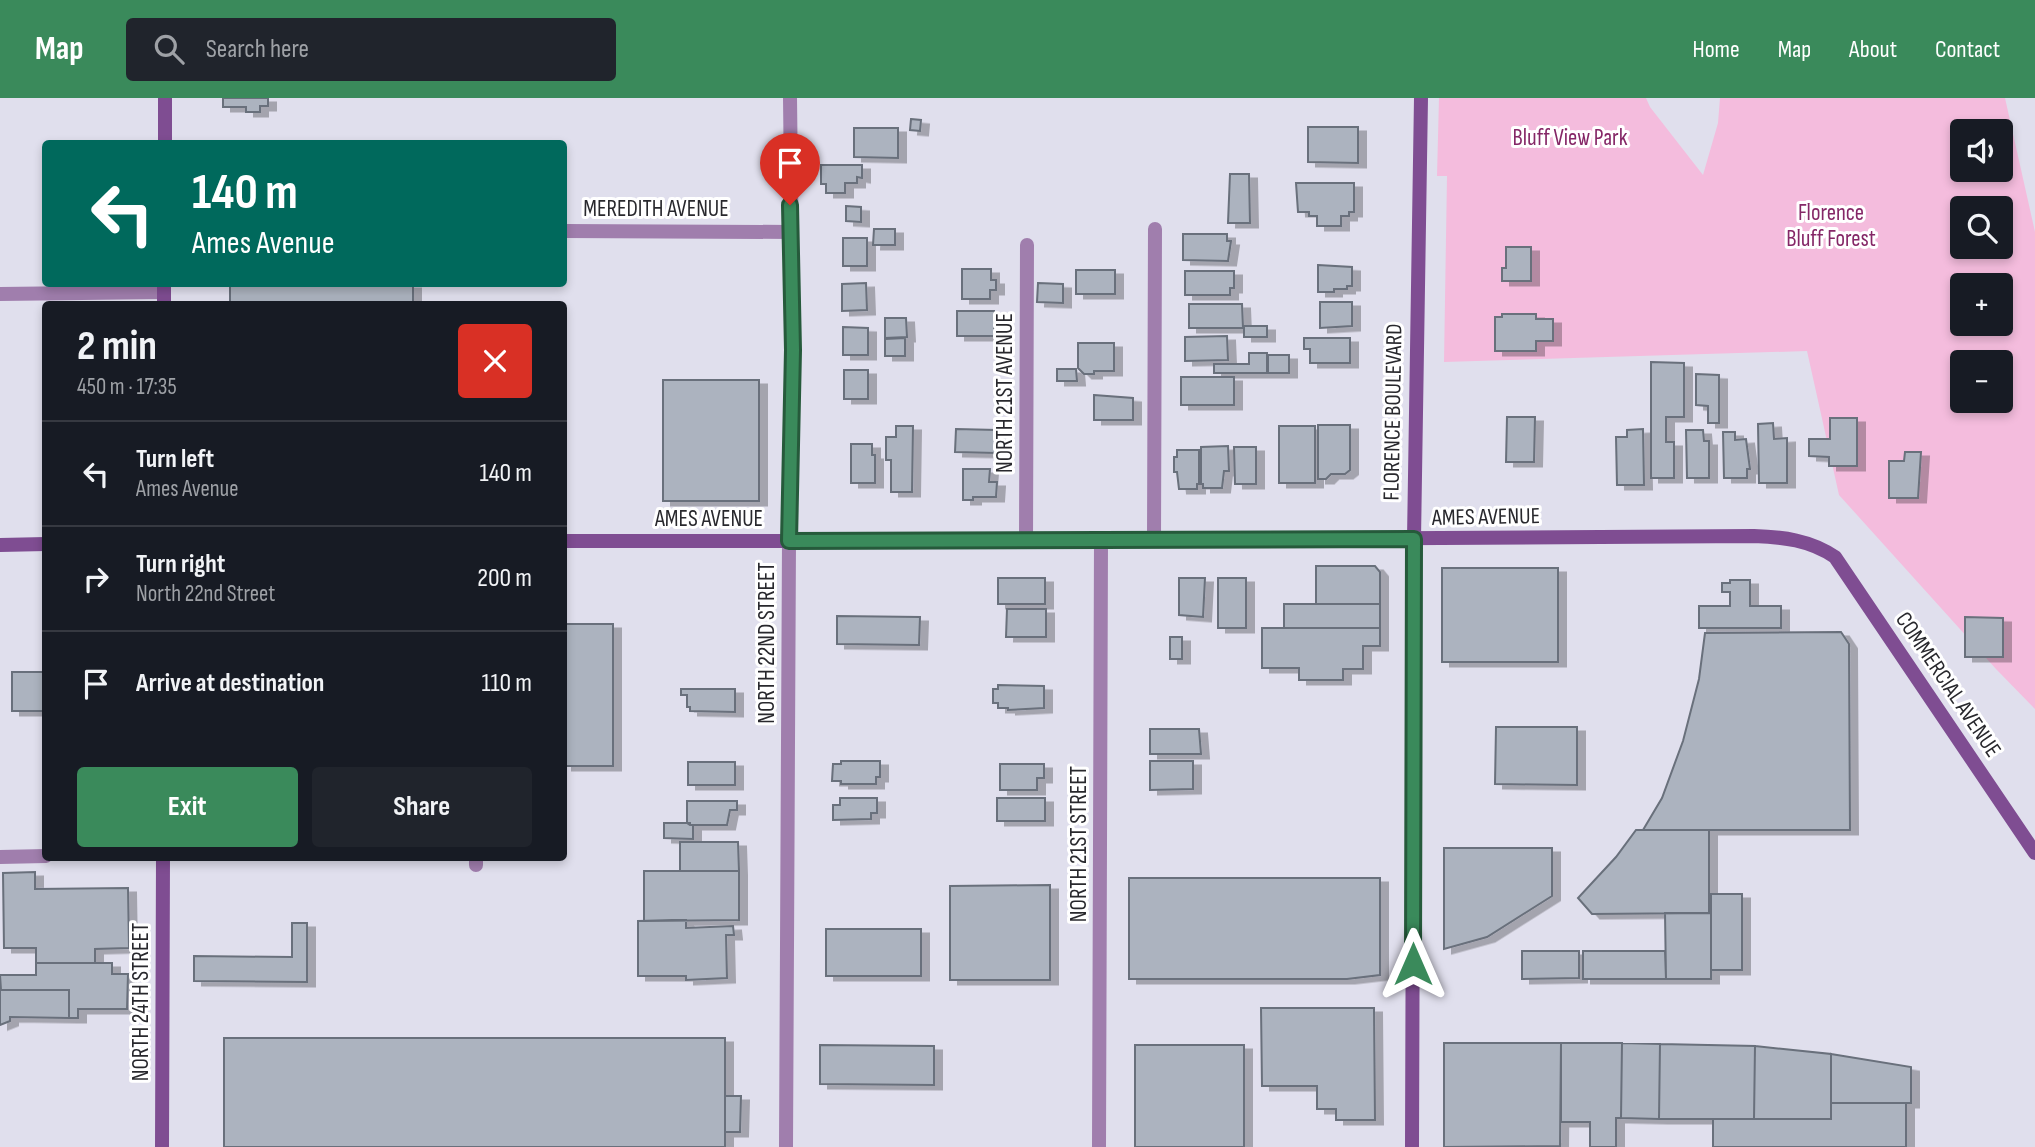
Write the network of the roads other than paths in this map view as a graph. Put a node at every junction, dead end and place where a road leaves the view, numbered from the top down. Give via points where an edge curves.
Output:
1 (165, 98) edge
2 (790, 98) edge
3 (1420, 98) edge
4 (165, 140) edge
5 (1155, 229) dead end
6 (567, 231) edge
7 (791, 232) junction
8 (1027, 244) dead end
9 (164, 293) edge
10 (0, 294) edge
11 (1414, 539) junction
12 (1101, 540) junction
13 (1154, 540) junction
14 (567, 541) edge
15 (789, 541) junction
16 (1026, 541) junction
17 (42, 544) edge
18 (0, 545) edge
19 (1819, 546) joint
20 (2035, 853) edge
21 (42, 856) edge
22 (0, 857) edge
23 (163, 861) edge
24 (162, 1147) edge
25 (786, 1147) edge
26 (1099, 1147) edge
27 (1412, 1147) edge

1 - 4 main road
2 - 7 street, NORTH 22ND STREET
3 - 11 main road, FLORENCE BOULEVARD
5 - 13 street
6 - 7 street, MEREDITH AVENUE
7 - 15 street, NORTH 22ND STREET
8 - 16 street, NORTH 21ST AVENUE
9 - 10 street
11 - 13 main road, AMES AVENUE
11 - 19 main road, AMES AVENUE via 1754,536
11 - 27 main road, FLORENCE BOULEVARD
12 - 13 main road, AMES AVENUE
12 - 16 main road, AMES AVENUE
12 - 26 street, NORTH 21ST STREET
14 - 15 main road, AMES AVENUE
15 - 16 main road, AMES AVENUE
15 - 25 street, NORTH 22ND STREET
17 - 18 main road
19 - 20 main road, COMMERCIAL AVENUE via 1835,556 1854,583
21 - 22 street
23 - 24 main road, NORTH 24TH STREET

